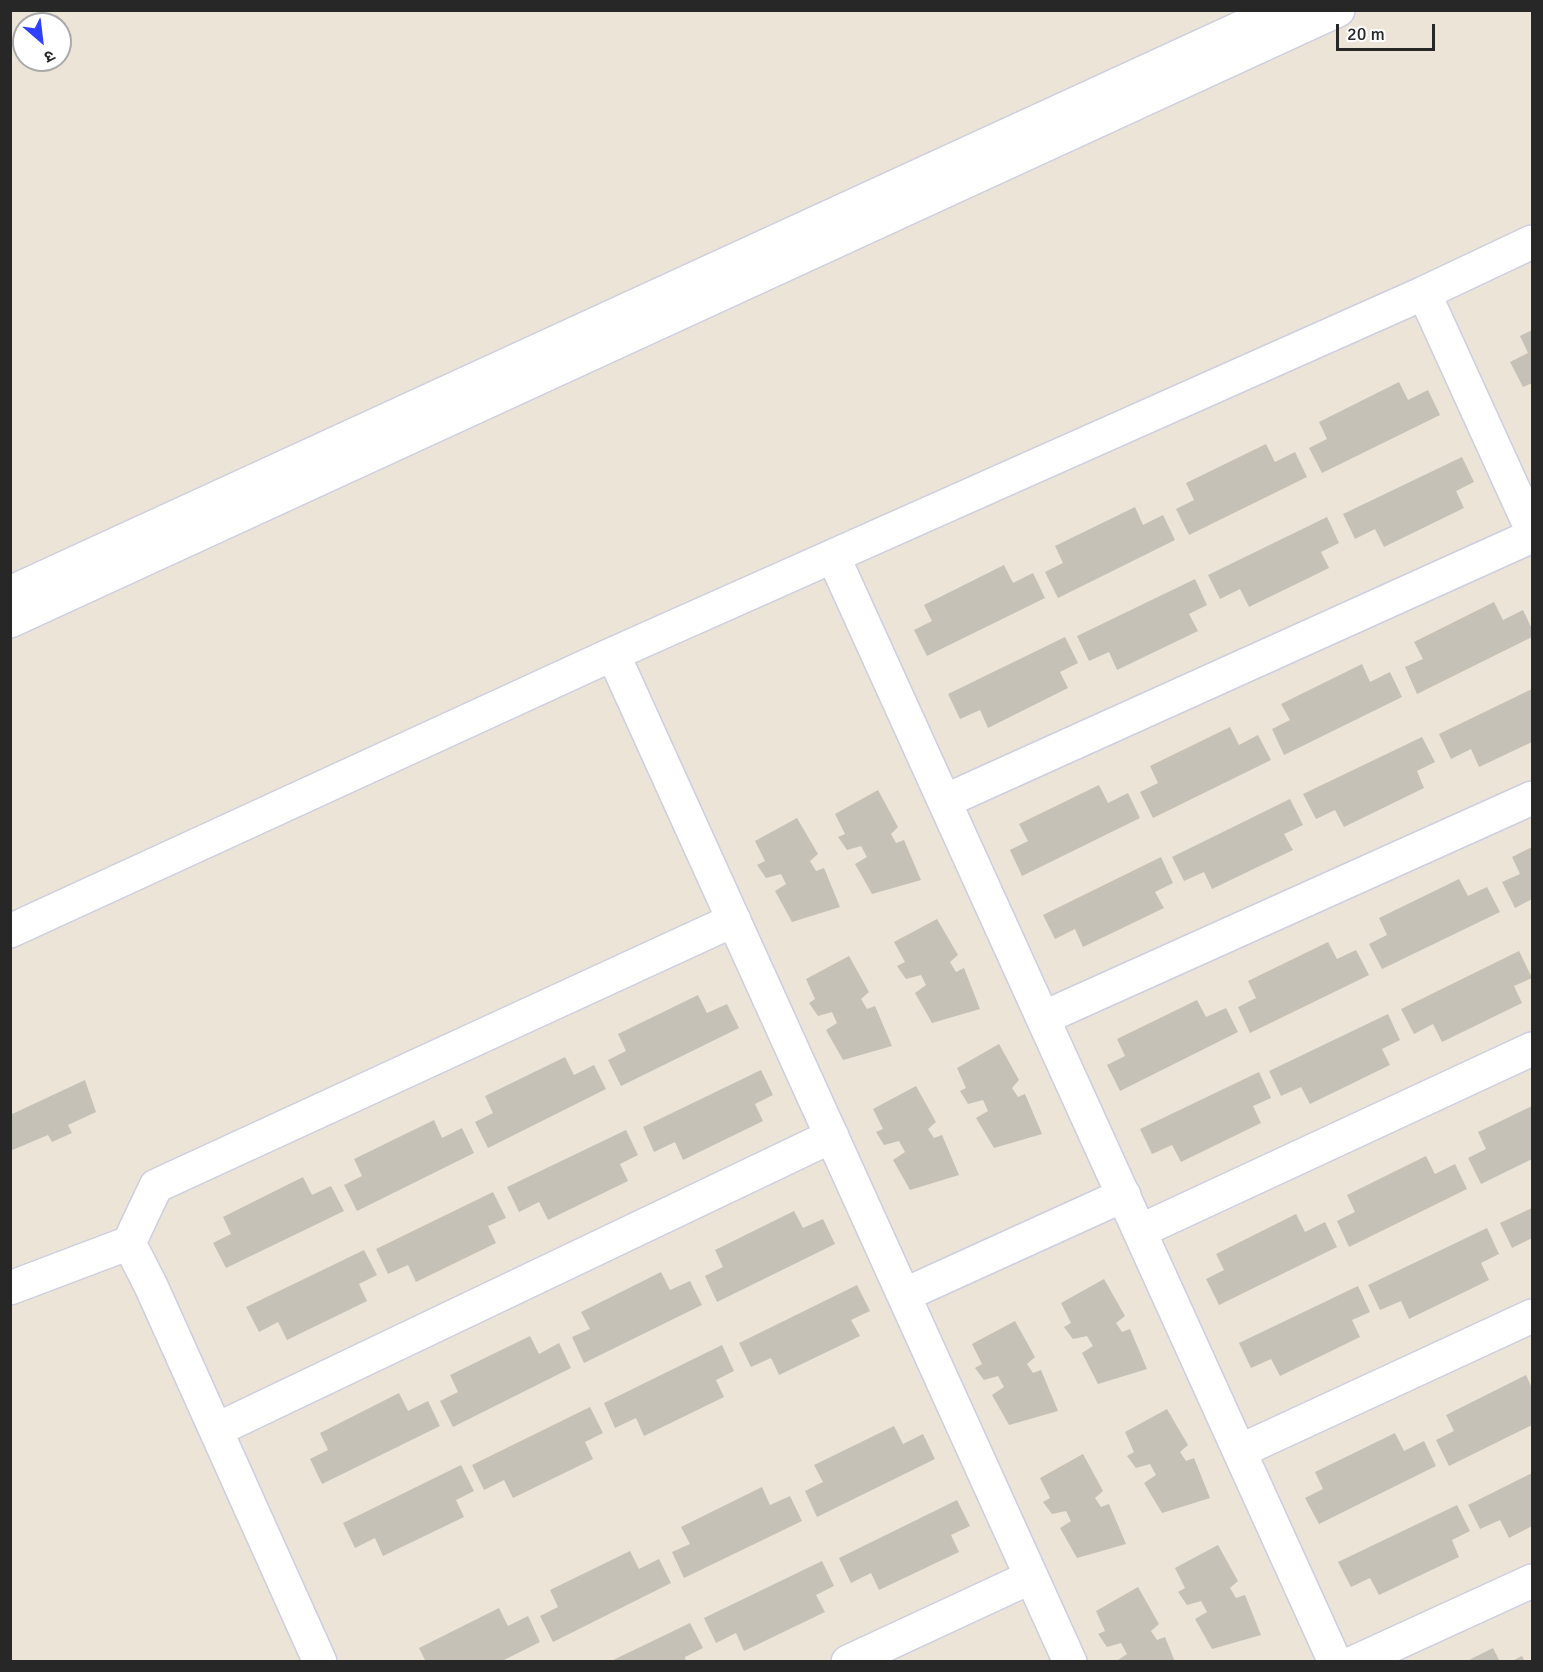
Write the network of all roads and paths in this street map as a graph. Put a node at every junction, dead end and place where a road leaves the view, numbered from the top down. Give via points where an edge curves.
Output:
1 (1280, 10) edge
2 (1338, 10) edge
3 (1533, 242) edge
4 (1424, 294) junction
5 (1533, 530) edge
6 (1533, 536) edge
7 (833, 556) junction
8 (10, 593) edge
9 (10, 621) edge
10 (613, 654) junction
11 (1533, 798) edge
12 (945, 801) junction
13 (734, 920) junction
14 (10, 931) edge
15 (1043, 1018) junction
16 (1533, 1049) edge
17 (832, 1136) junction
18 (1124, 1195) junction
19 (1140, 1231) junction
20 (129, 1243) junction
21 (10, 1288) edge
22 (904, 1295) junction
23 (1533, 1316) edge
24 (216, 1430) junction
25 (1240, 1451) junction
26 (1031, 1577) junction
27 (1533, 1581) edge
28 (320, 1662) edge
29 (848, 1662) edge
30 (1070, 1662) edge
31 (1335, 1662) edge
32 (1355, 1662) edge

1 - 8 street
2 - 9 street
3 - 4 street
4 - 5 street
4 - 7 street
6 - 12 street
7 - 10 street
7 - 12 street
10 - 13 street
10 - 14 street
11 - 15 street
12 - 15 street
13 - 17 street
13 - 20 street via 156,1186
15 - 18 street
16 - 19 street
17 - 22 street
17 - 24 street
18 - 19 street
18 - 22 street
19 - 25 street
20 - 21 street
20 - 24 street
22 - 26 street
23 - 25 street
24 - 28 street
25 - 31 street
26 - 29 street
26 - 30 street
27 - 32 street

